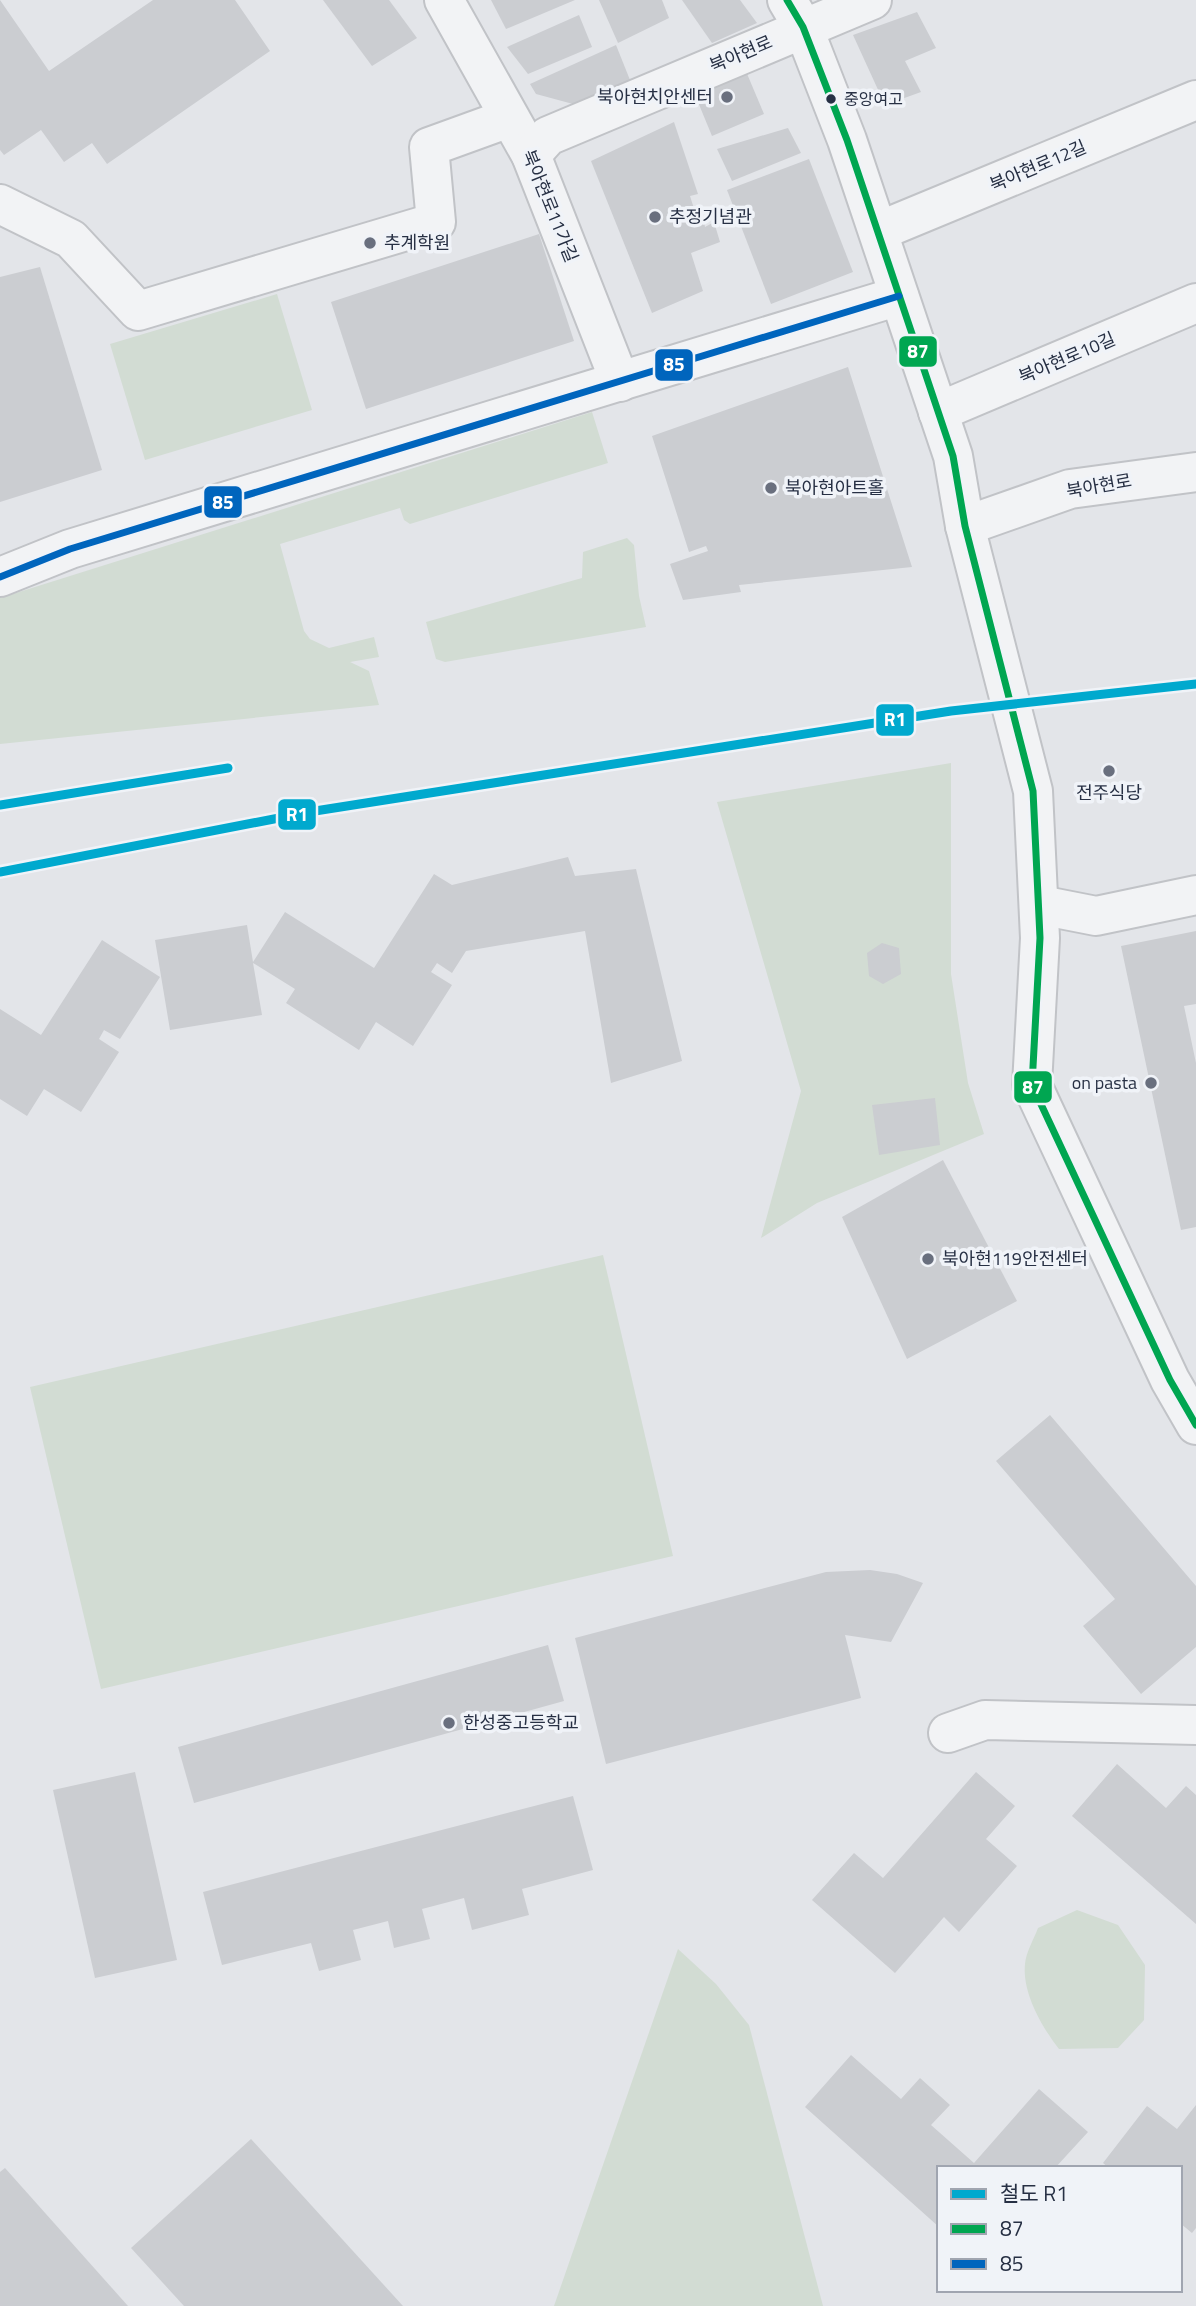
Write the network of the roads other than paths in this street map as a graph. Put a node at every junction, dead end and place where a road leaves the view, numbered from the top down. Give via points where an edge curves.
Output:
1 (444, 0) edge
2 (872, 0) edge
3 (795, 14) edge
4 (1196, 100) edge
5 (509, 118) junction
6 (531, 155) junction
7 (0, 204) edge
8 (879, 231) junction
9 (899, 296) junction
10 (1196, 303) edge
11 (620, 382) junction
12 (939, 412) junction
13 (1196, 472) edge
14 (965, 526) junction
15 (0, 577) edge
16 (1196, 895) edge
17 (1040, 905) junction
18 (1196, 1425) edge
19 (1196, 1725) edge
20 (948, 1733) dead end

1 - 5 street, 북아현로11가길
2 - 3 street, 북아현로
3 - 6 street, 북아현로 via 548,136
3 - 8 street
4 - 8 street, 북아현로12길
5 - 6 street, 북아현로11가길
5 - 7 street via 429,147 436,222 138,311 71,239
6 - 11 street, 북아현로11가길
8 - 9 street
9 - 11 street
9 - 12 street
10 - 12 street, 북아현로10길
11 - 15 street via 70,549
12 - 14 street via 953,456
13 - 14 street, 북아현로 via 1070,489
14 - 17 street via 1033,791
16 - 17 street via 1096,916
17 - 18 street via 1032,1085 1170,1380
19 - 20 street via 985,1720

